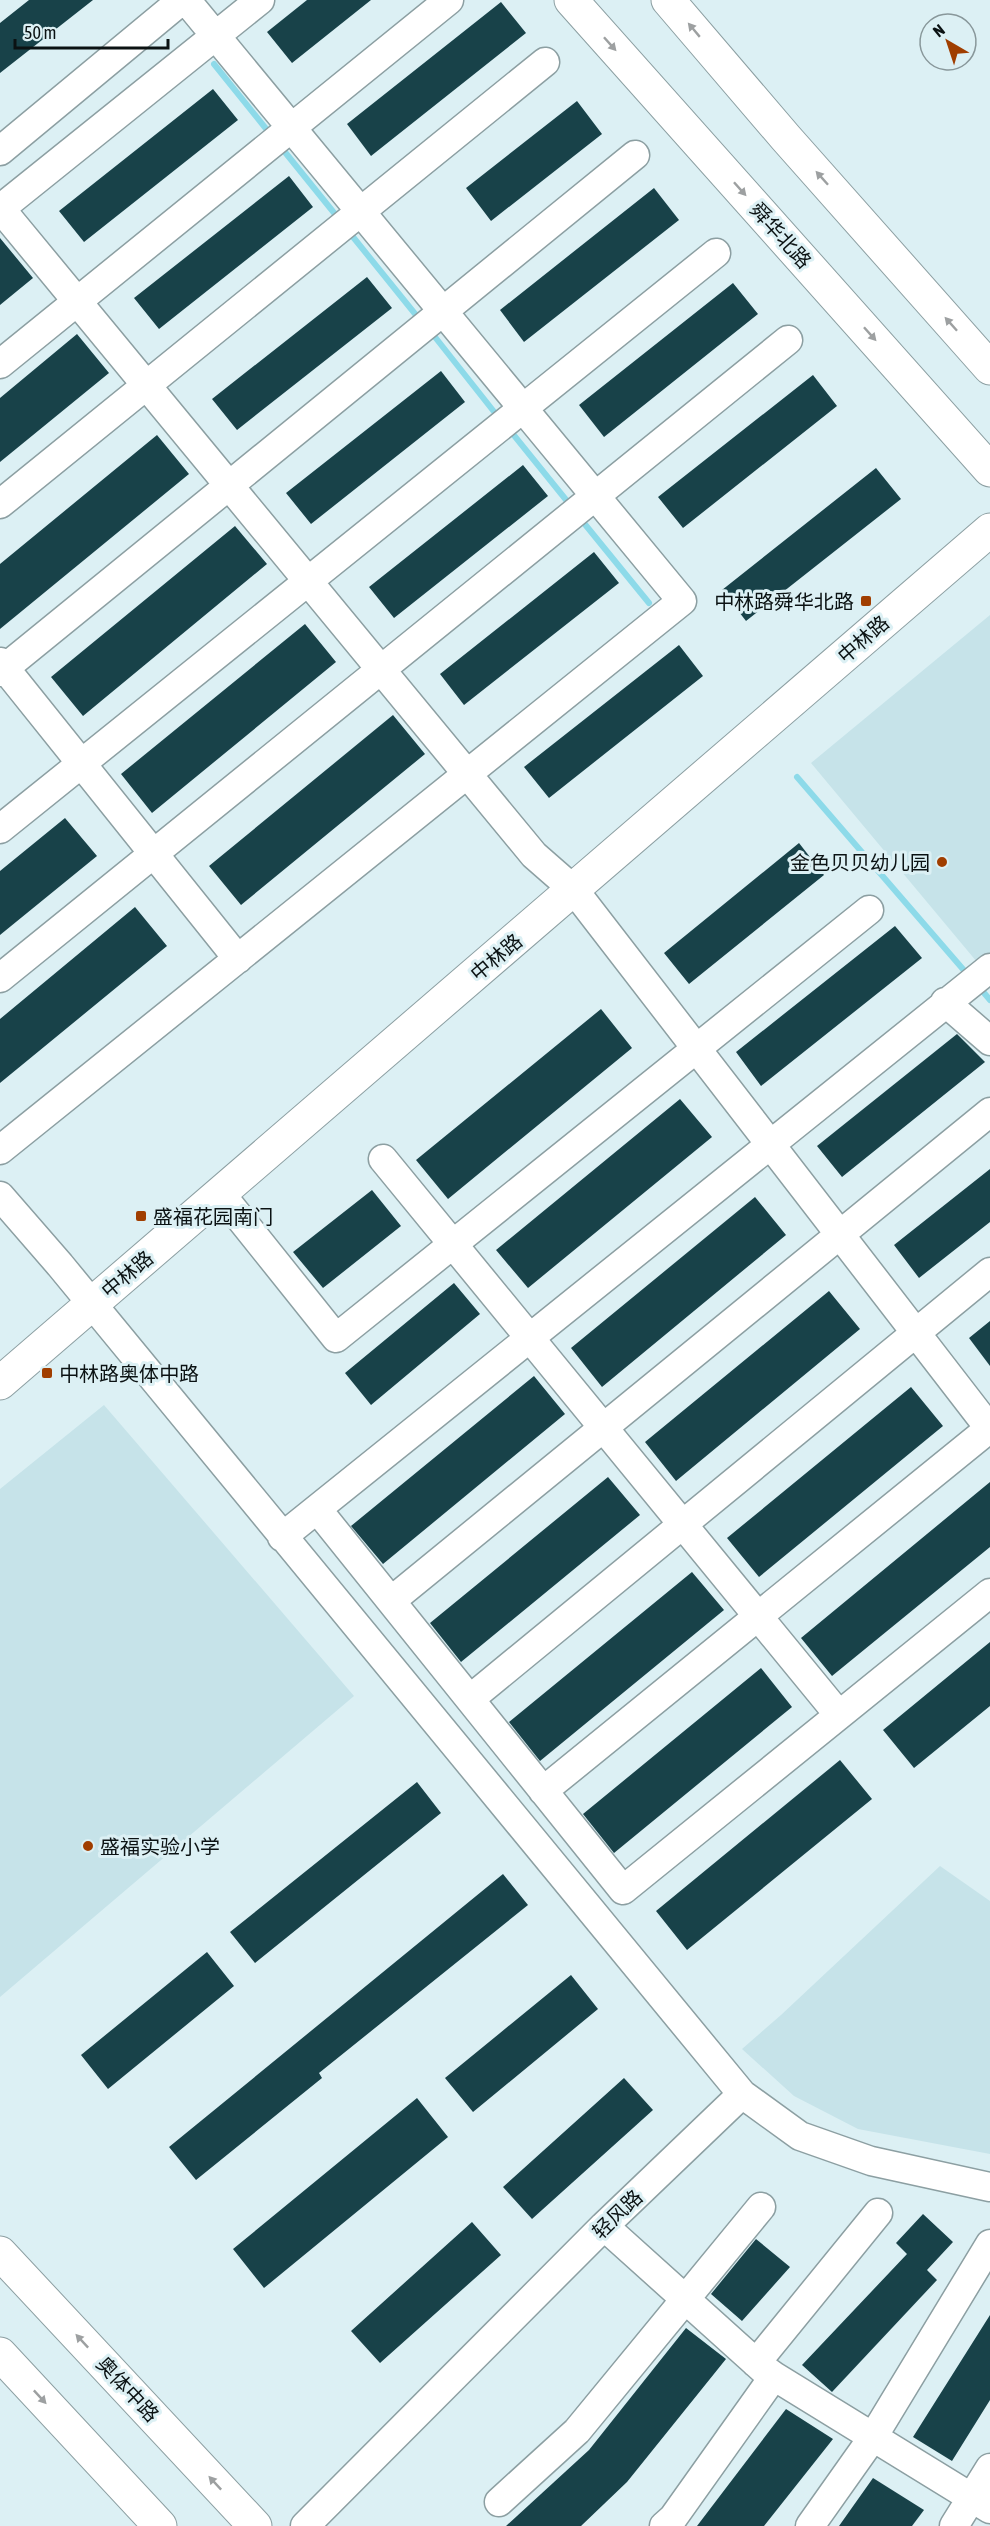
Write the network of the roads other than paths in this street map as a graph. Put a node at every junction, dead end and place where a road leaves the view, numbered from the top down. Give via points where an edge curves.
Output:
1 (182, 0) edge
2 (186, 0) edge
3 (260, 0) edge
4 (449, 0) edge
5 (571, 0) edge
6 (668, 0) edge
7 (216, 36) junction
8 (545, 62) dead end
9 (281, 136) junction
10 (0, 151) edge
11 (635, 155) dead end
12 (0, 209) edge
13 (349, 221) junction
14 (716, 253) dead end
15 (77, 301) junction
16 (431, 321) junction
17 (788, 340) dead end
18 (0, 364) edge
19 (990, 368) edge
20 (146, 385) junction
21 (510, 418) junction
22 (990, 470) edge
23 (229, 486) junction
24 (0, 504) edge
25 (582, 507) junction
26 (990, 530) edge
27 (308, 581) junction
28 (2, 667) edge
29 (381, 670) junction
30 (81, 764) junction
31 (468, 775) junction
32 (0, 829) edge
33 (154, 854) junction
34 (574, 890) junction
35 (869, 910) dead end
36 (238, 959) junction
37 (0, 978) edge
38 (970, 983) edge
39 (990, 1041) edge
40 (696, 1048) junction
41 (990, 1112) edge
42 (770, 1144) junction
43 (0, 1150) edge
44 (383, 1159) dead end
45 (220, 1193) junction
46 (0, 1196) edge
47 (840, 1234) junction
48 (453, 1244) junction
49 (990, 1272) edge
50 (91, 1304) junction
51 (915, 1332) junction
52 (530, 1338) junction
53 (0, 1383) edge
54 (603, 1428) junction
55 (990, 1428) edge
56 (317, 1509) junction
57 (682, 1524) junction
58 (282, 1537) junction
59 (990, 1593) edge
60 (391, 1601) junction
61 (758, 1617) junction
62 (470, 1700) junction
63 (839, 1715) junction
64 (543, 1791) junction
65 (742, 2094) junction
66 (990, 2187) edge
67 (761, 2207) dead end
68 (878, 2212) dead end
69 (604, 2226) junction
70 (990, 2244) edge
71 (0, 2253) edge
72 (685, 2299) junction
73 (0, 2354) edge
74 (765, 2369) junction
75 (873, 2437) junction
76 (990, 2468) edge
77 (499, 2502) dead end
78 (981, 2504) edge
79 (160, 2526) edge
80 (255, 2526) edge
81 (305, 2526) edge
82 (664, 2526) edge
83 (810, 2526) edge
84 (954, 2526) edge

1 - 10 street
2 - 7 street
3 - 7 street
4 - 9 street
5 -> 22 main road, 舜华北路
19 -> 6 main road
7 - 9 street
7 - 12 street
8 - 13 street
9 - 13 street
9 - 15 street
11 - 16 street
12 - 15 street
13 - 16 street
13 - 20 street
14 - 21 street
15 - 18 street
15 - 20 street
16 - 21 street
16 - 23 street
17 - 25 street
20 - 23 street
20 - 24 street
21 - 25 street
21 - 27 street
23 - 27 street
23 - 28 street
25 - 29 street
25 - 31 street via 682,601
26 - 34 main road, 中林路
27 - 29 street
27 - 30 street
28 - 30 street
29 - 31 street
29 - 33 street
30 - 32 street
30 - 33 street
31 - 34 street via 534,855
31 - 36 street
33 - 36 street
33 - 37 street
34 - 40 street
34 - 45 main road, 中林路
35 - 40 street
36 - 43 street
38 - 39 street
38 - 42 street
40 - 42 street
40 - 48 street
41 - 47 street
42 - 47 street
42 - 52 street
44 - 48 street
45 - 48 street via 336,1338
45 - 50 main road, 中林路
46 - 50 street
47 - 51 street
47 - 54 street
48 - 52 street
49 - 51 street
50 - 53 main road, 中林路
50 - 58 street
51 - 55 street
51 - 57 street
52 - 54 street
52 - 56 street
54 - 57 street
54 - 60 street
55 - 61 street
56 - 58 street
56 - 60 street
57 - 61 street
57 - 62 street
58 - 65 street
59 - 63 street
60 - 62 street
61 - 63 street
61 - 64 street
62 - 64 street
63 - 64 street via 622,1890
65 - 66 street via 800,2136 871,2161
65 - 69 street, 轻风路
67 - 72 street
68 - 74 street
69 - 72 street
69 - 81 street, 轻风路
70 - 75 street
80 -> 71 main road, 奥体中路
72 - 74 street
72 - 77 street via 577,2431
73 -> 79 main road
74 - 75 street
74 - 82 street via 673,2518
75 - 78 street
75 - 83 street
76 - 78 street
78 - 84 street

